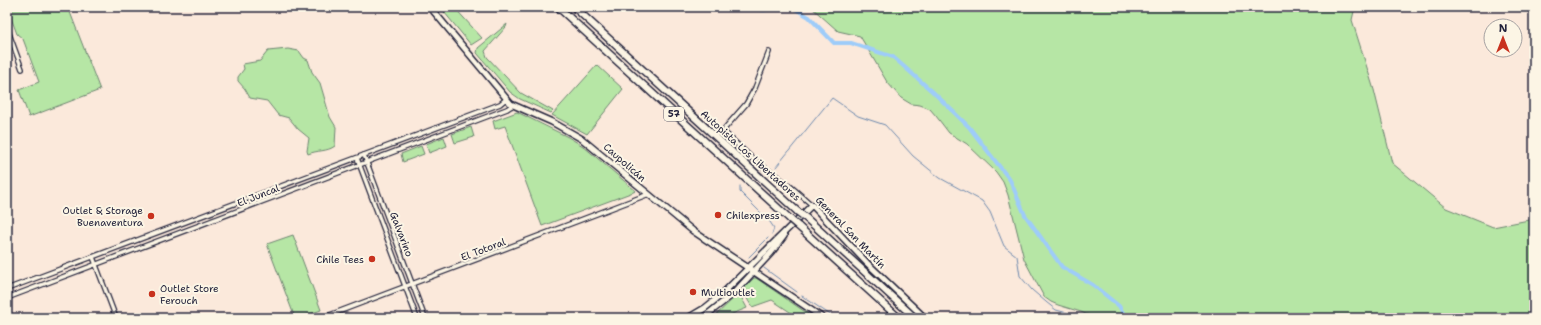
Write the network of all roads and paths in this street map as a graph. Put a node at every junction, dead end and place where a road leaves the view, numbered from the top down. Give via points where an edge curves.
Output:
1 (430, 7) edge
2 (558, 7) edge
3 (574, 7) edge
4 (7, 28) edge
5 (769, 52) dead end
6 (22, 69) dead end
7 (506, 99) junction
8 (514, 105) junction
9 (364, 155) junction
10 (357, 158) junction
11 (367, 162) junction
12 (360, 165) junction
13 (649, 194) junction
14 (812, 205) junction
15 (786, 231) junction
16 (93, 257) junction
17 (96, 264) junction
18 (748, 268) junction
19 (754, 271) junction
20 (736, 280) junction
21 (413, 284) junction
22 (742, 285) junction
23 (406, 287) junction
24 (7, 289) edge
25 (7, 298) edge
26 (116, 318) edge
27 (322, 318) edge
28 (417, 318) edge
29 (426, 318) edge
30 (688, 318) edge
31 (703, 318) edge
32 (823, 318) edge
33 (899, 318) edge
34 (915, 318) edge
35 (925, 318) edge

1 - 7 main road, Caupolicán
2 - 33 highway, Autopista Los Libertadores / 57, bridge
3 - 34 highway, Autopista Los Libertadores / 57, bridge
4 - 6 street
5 - 14 street, General San Martín via 755,88 725,131 754,160
7 - 8 main road, Caupolicán
7 - 9 street, El Juncal via 500,104
8 - 11 street, El Juncal
8 - 13 main road, Caupolicán via 582,139
9 - 10 street, El Juncal
9 - 11 street, Galvarino
10 - 12 street, Galvarino
10 - 16 street, El Juncal
11 - 12 street, El Juncal
11 - 21 street, Galvarino
12 - 17 street, El Juncal
12 - 23 street, Galvarino
13 - 18 main road, Caupolicán via 693,231
13 - 21 street, El Totoral
14 - 15 main road
14 - 35 main road, General San Martín via 867,263
15 - 18 main road
15 - 19 main road via 775,248
16 - 17 street
16 - 24 street, El Juncal
17 - 25 street, El Juncal
17 - 26 street
18 - 19 main road, Caupolicán
18 - 20 main road
19 - 22 main road
19 - 32 main road, Caupolicán
20 - 22 main road
20 - 30 main road via 713,302
21 - 23 street, El Totoral
21 - 29 street, Galvarino
22 - 31 main road
23 - 27 street, El Totoral
23 - 28 street, Galvarino

